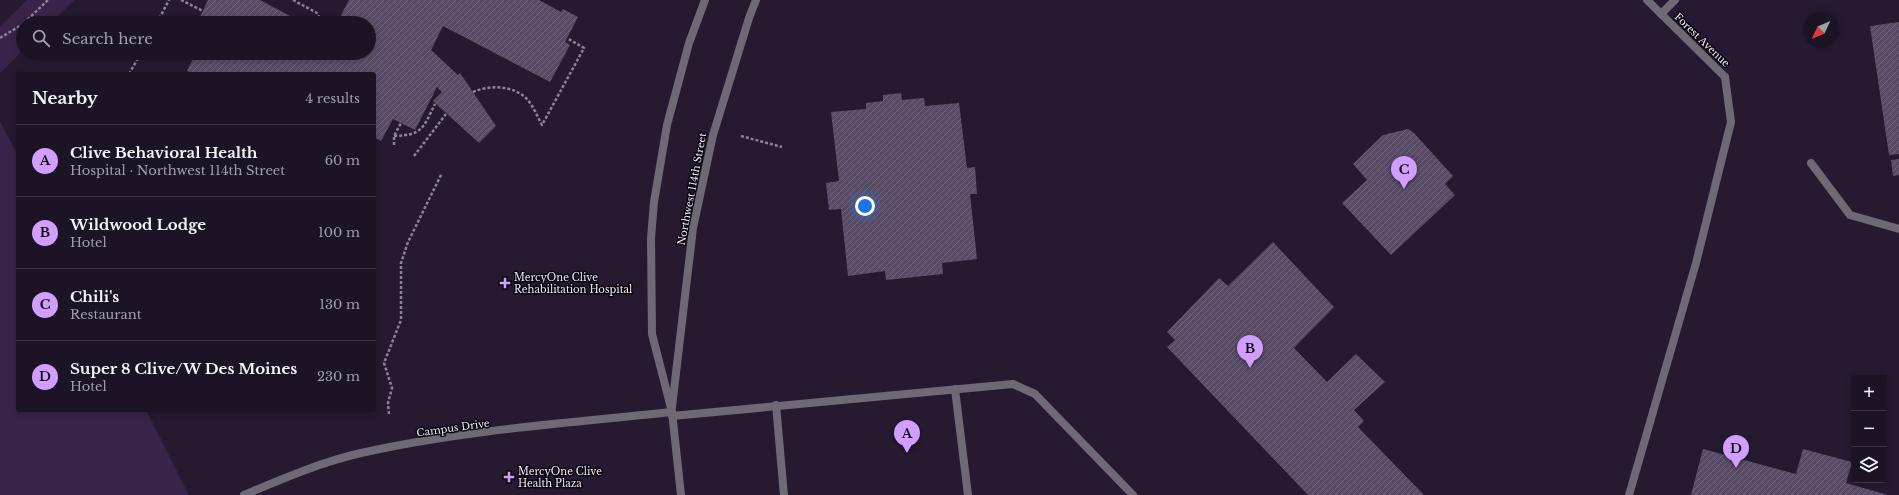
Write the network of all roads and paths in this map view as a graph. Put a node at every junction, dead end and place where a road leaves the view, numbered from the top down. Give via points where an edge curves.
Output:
1 (48, 0) edge
2 (169, 0) edge
3 (181, 0) edge
4 (293, 0) edge
5 (705, 0) edge
6 (756, 0) edge
7 (1647, 0) edge
8 (1675, 0) edge
9 (203, 11) dead end
10 (1661, 14) junction
11 (32, 16) edge
12 (161, 16) edge
13 (318, 16) edge
14 (16, 29) edge
15 (0, 38) edge
16 (567, 38) dead end
17 (136, 60) edge
18 (130, 72) edge
19 (473, 92) dead end
20 (435, 104) dead end
21 (446, 114) dead end
22 (400, 123) dead end
23 (394, 136) junction
24 (741, 136) dead end
25 (394, 146) dead end
26 (782, 147) dead end
27 (414, 156) dead end
28 (1811, 162) dead end
29 (442, 173) dead end
30 (1899, 229) edge
31 (955, 389) junction
32 (776, 405) junction
33 (389, 414) dead end
34 (672, 414) junction
35 (244, 495) edge
36 (681, 495) edge
37 (784, 495) edge
38 (968, 495) edge
39 (1133, 495) edge
40 (1629, 495) edge

1 - 11 path
2 - 12 path
3 - 9 path
4 - 13 path
5 - 34 street, Northwest 114th Street via 689,43 667,125 654,202 651,238 652,334
6 - 34 street, Northwest 114th Street via 713,135 693,228
7 - 10 street, Forest Avenue
8 - 10 street
10 - 40 street, Forest Avenue via 1725,77 1731,122 1696,263
14 - 15 path
16 - 19 path via 584,48 542,125 526,98 517,92 493,87
17 - 18 path
20 - 23 path via 424,126 412,135
21 - 27 path
22 - 23 path
23 - 25 path
24 - 26 path
28 - 30 street via 1850,215
29 - 33 path via 408,242 401,263 401,320 384,363 392,388 388,403
31 - 32 street, Campus Drive
31 - 38 street
31 - 39 street, Campus Drive via 1013,384 1035,394
32 - 34 street, Campus Drive
32 - 37 street
34 - 35 street, Campus Drive via 444,438 360,453 293,474
34 - 36 street, Northwest 114th Street

